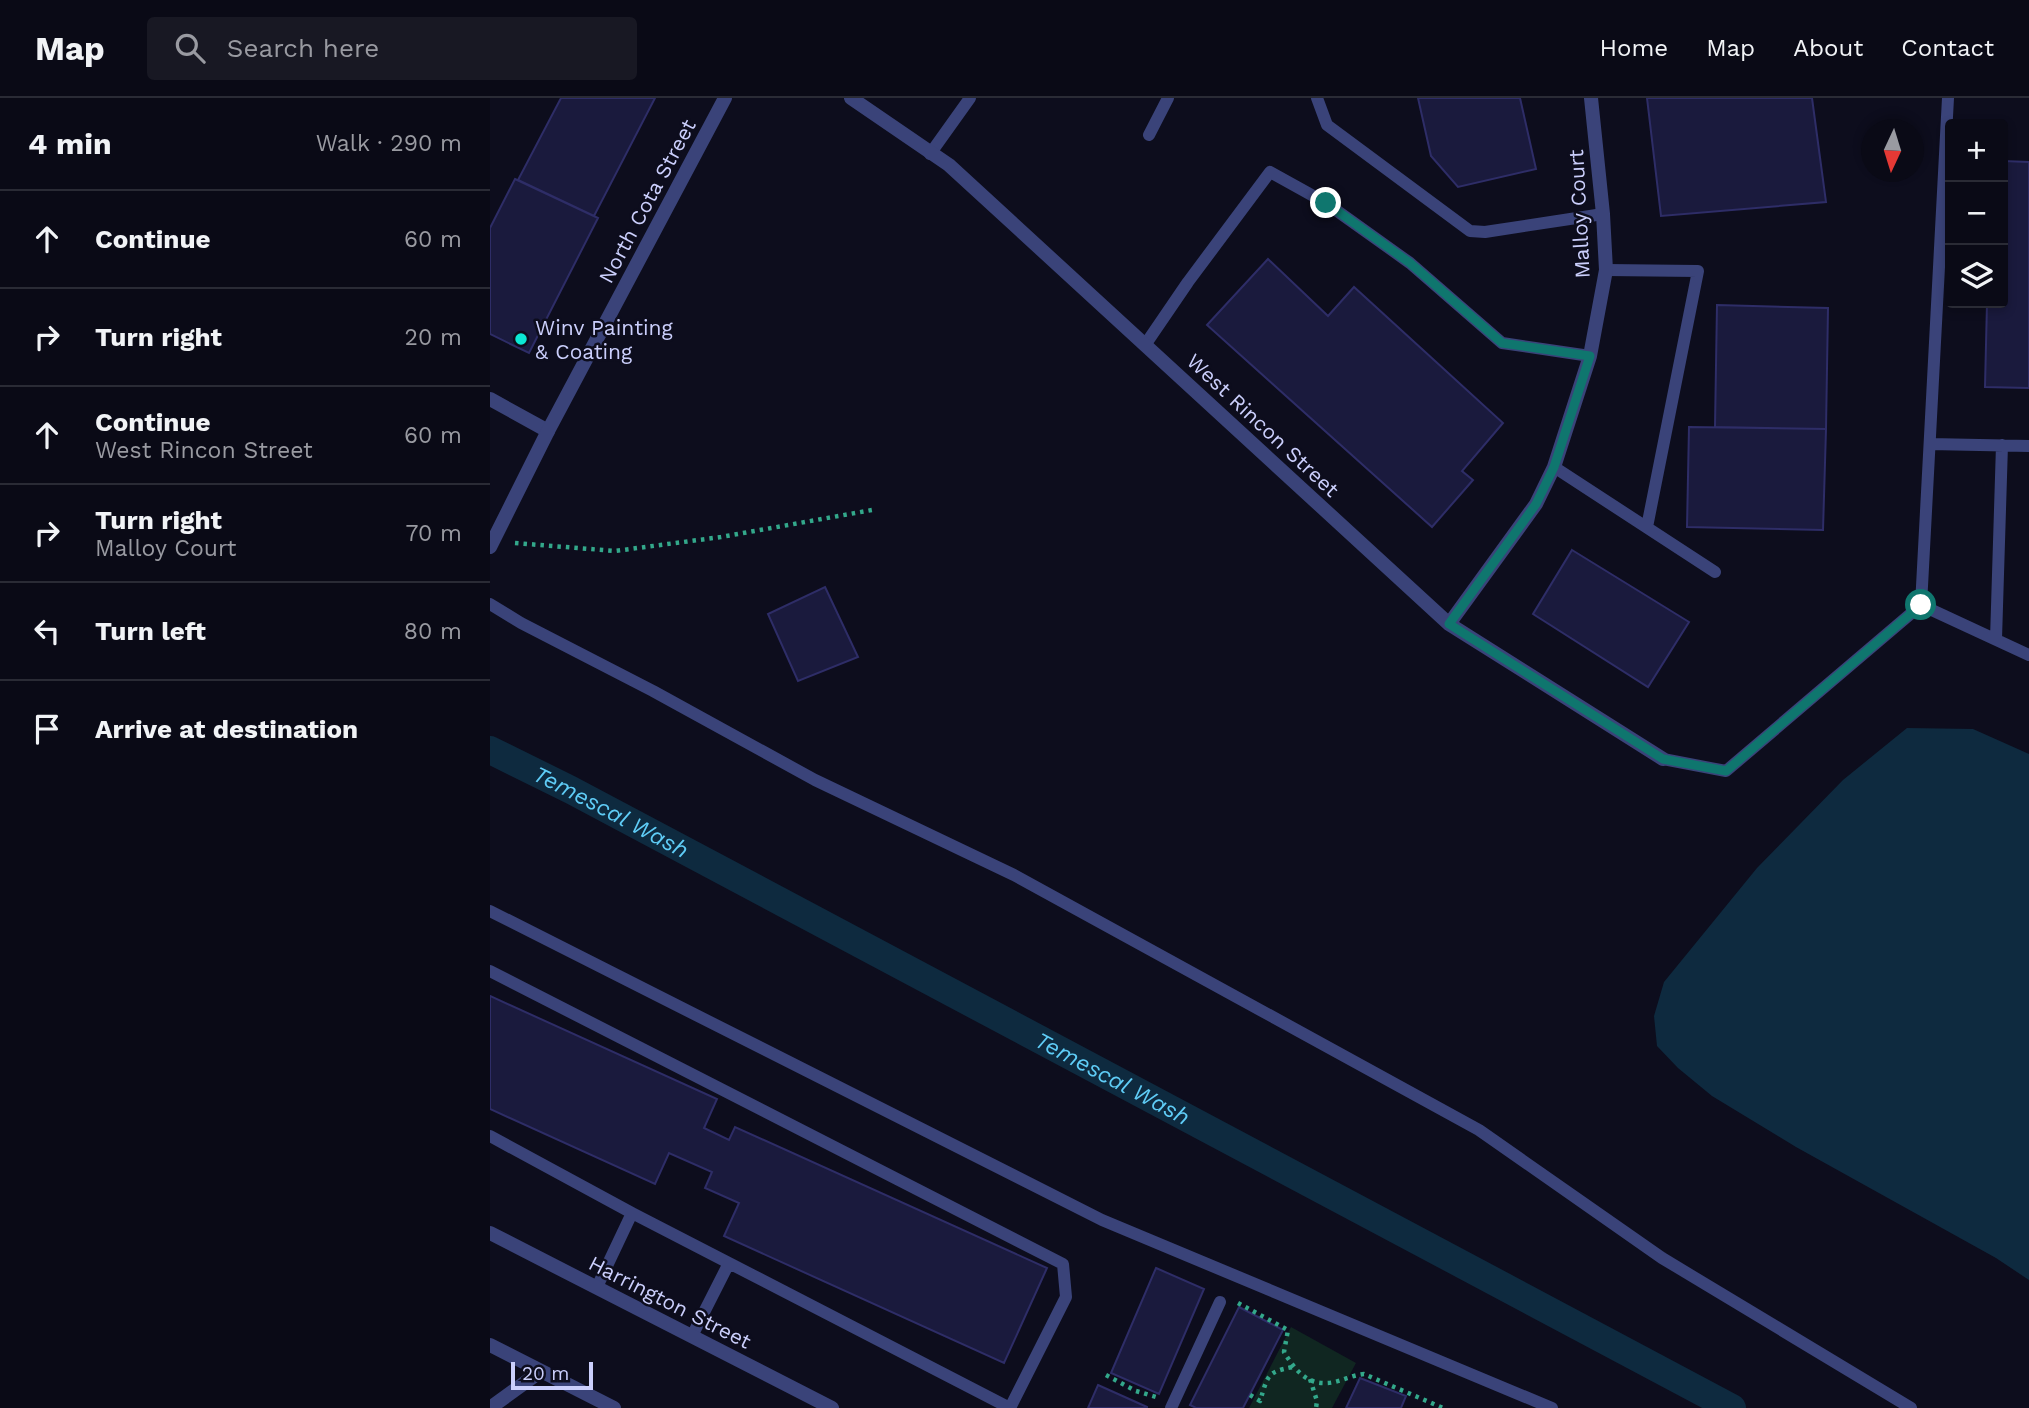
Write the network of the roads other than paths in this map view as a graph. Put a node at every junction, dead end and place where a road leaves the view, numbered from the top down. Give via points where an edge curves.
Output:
1 (725, 98) edge
2 (851, 98) edge
3 (970, 98) edge
4 (1168, 98) edge
5 (1317, 98) edge
6 (1591, 98) edge
7 (1948, 98) edge
8 (1149, 135) dead end
9 (930, 154) junction
10 (1603, 214) junction
11 (1606, 270) junction
12 (1145, 345) junction
13 (1590, 356) junction
14 (490, 399) edge
15 (548, 431) junction
16 (1930, 444) junction
17 (2002, 445) junction
18 (2029, 446) edge
19 (1554, 467) junction
20 (1647, 527) junction
21 (491, 544) edge
22 (1715, 572) dead end
23 (490, 604) edge
24 (1921, 605) junction
25 (1449, 624) junction
26 (1996, 639) junction
27 (2029, 655) edge
28 (1663, 759) joint
29 (490, 911) edge
30 (490, 971) edge
31 (490, 1136) edge
32 (632, 1213) junction
33 (490, 1233) edge
34 (729, 1263) junction
35 (597, 1287) junction
36 (1224, 1299) road end
37 (692, 1336) junction
38 (490, 1345) edge
39 (541, 1371) junction
40 (491, 1408) edge
41 (614, 1408) edge
42 (832, 1408) edge
43 (1010, 1408) edge
44 (1171, 1408) edge
45 (1552, 1408) edge
46 (1911, 1408) edge

1 - 15 street, North Cota Street
2 - 9 street, West Rincon Street
3 - 9 lane
4 - 8 lane
5 - 10 lane via 1327,125 1469,231
6 - 10 street, Malloy Court
7 - 16 lane
9 - 12 street, West Rincon Street via 949,165
10 - 11 street, Malloy Court
11 - 13 street, Malloy Court
11 - 20 lane via 1698,271
12 - 13 lane via 1270,172 1326,203 1410,263 1502,343
12 - 25 street, West Rincon Street
13 - 19 street, Malloy Court
14 - 15 street
15 - 21 street, North Cota Street
16 - 17 lane
16 - 24 lane
17 - 18 lane
17 - 26 lane
19 - 20 lane
19 - 25 street, Malloy Court via 1536,504
20 - 22 lane
23 - 46 lane via 815,780 1014,875 1479,1130 1662,1258
24 - 26 lane
24 - 28 lane via 1726,771
25 - 28 street, West Rincon Street
26 - 27 lane
29 - 45 lane via 1102,1220
30 - 43 lane via 1063,1264 1066,1297
31 - 32 lane
32 - 34 lane
32 - 35 lane
33 - 35 street, Harrington Street
34 - 37 lane
34 - 43 lane
35 - 37 street, Harrington Street
36 - 44 lane
37 - 42 street, Harrington Street
38 - 39 street
39 - 40 street
39 - 41 street

